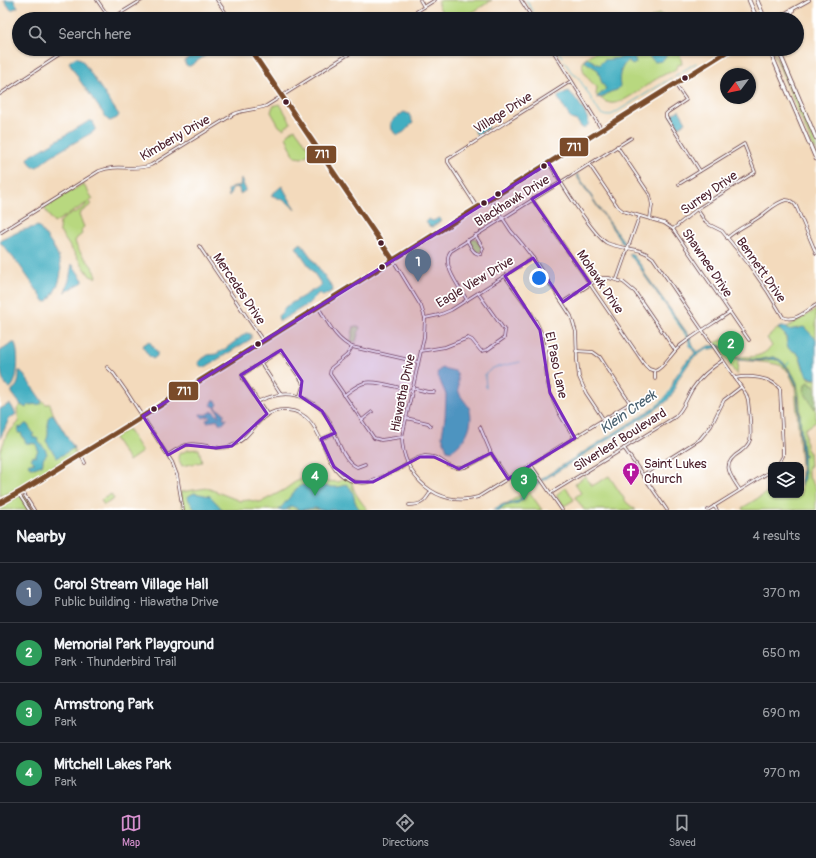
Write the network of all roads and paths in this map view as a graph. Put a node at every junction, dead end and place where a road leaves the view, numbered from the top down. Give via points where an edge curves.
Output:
1 (97, 0) edge
2 (142, 0) edge
3 (217, 0) edge
4 (420, 0) edge
5 (436, 0) edge
6 (521, 0) edge
7 (748, 0) edge
8 (758, 0) edge
9 (809, 0) edge
10 (424, 7) junction
11 (794, 9) junction
12 (106, 12) edge
13 (122, 12) edge
14 (225, 12) edge
15 (416, 12) edge
16 (529, 12) edge
17 (754, 12) edge
18 (762, 12) edge
19 (785, 12) edge
20 (792, 12) edge
21 (58, 56) edge
22 (255, 56) edge
23 (346, 56) edge
24 (556, 56) edge
25 (720, 56) edge
26 (772, 56) edge
27 (781, 56) edge
28 (572, 81) junction
29 (675, 84) junction
30 (0, 94) edge
31 (282, 96) junction
32 (602, 130) junction
33 (631, 138) dead end
34 (816, 138) edge
35 (617, 146) junction
36 (816, 159) edge
37 (549, 163) junction
38 (589, 164) junction
39 (700, 171) junction
40 (560, 182) junction
41 (679, 184) dead end
42 (490, 199) junction
43 (532, 199) junction
44 (477, 208) junction
45 (698, 208) junction
46 (639, 216) junction
47 (502, 218) junction
48 (650, 219) junction
49 (673, 229) junction
50 (0, 233) edge
51 (475, 235) junction
52 (727, 238) junction
53 (467, 240) junction
54 (199, 246) dead end
55 (628, 248) junction
56 (445, 252) dead end
57 (816, 253) edge
58 (448, 254) junction
59 (533, 258) junction
60 (393, 260) junction
61 (505, 276) junction
62 (617, 279) junction
63 (590, 283) junction
64 (478, 292) junction
65 (467, 300) junction
66 (563, 302) junction
67 (816, 305) edge
68 (318, 307) junction
69 (730, 312) junction
70 (425, 318) junction
71 (703, 330) junction
72 (505, 336) junction
73 (508, 336) dead end
74 (749, 340) dead end
75 (263, 341) junction
76 (352, 347) junction
77 (675, 350) junction
78 (421, 351) junction
79 (576, 351) junction
80 (723, 360) junction
81 (418, 362) junction
82 (261, 363) junction
83 (107, 367) dead end
84 (655, 371) junction
85 (735, 378) junction
86 (655, 379) dead end
87 (741, 387) junction
88 (412, 390) junction
89 (434, 392) dead end
90 (281, 394) junction
91 (344, 395) junction
92 (300, 396) junction
93 (258, 401) junction
94 (372, 412) dead end
95 (267, 414) junction
96 (143, 416) junction
97 (406, 418) junction
98 (362, 420) junction
99 (604, 420) junction
100 (431, 426) dead end
101 (480, 427) dead end
102 (334, 433) junction
103 (402, 437) junction
104 (575, 438) junction
105 (321, 439) junction
106 (380, 440) junction
107 (379, 444) dead end
108 (624, 448) junction
109 (490, 452) junction
110 (80, 455) junction
111 (168, 455) junction
112 (780, 462) edge
113 (85, 463) dead end
114 (407, 463) junction
115 (365, 464) dead end
116 (531, 465) junction
117 (768, 473) edge
118 (643, 475) junction
119 (508, 479) junction
120 (740, 490) junction
121 (22, 491) junction
122 (430, 491) junction
123 (18, 493) junction
124 (551, 493) junction
125 (0, 503) edge
126 (409, 505) dead end
127 (714, 506) junction
128 (29, 510) edge
129 (34, 510) edge
130 (183, 510) edge
131 (562, 510) edge
132 (667, 510) edge
133 (708, 510) edge
134 (717, 510) edge

1 - 12 street
2 - 13 street
3 - 14 street
4 - 10 street
5 - 10 street
6 - 16 street
7 - 17 main road
8 - 18 main road
9 - 11 street
10 - 15 street
11 - 19 street
11 - 20 street
21 - 30 street
22 - 31 street, Hiawatha Drive
23 - 31 street, Kimberly Drive
24 - 28 street
25 - 29 street
26 - 36 main road
27 - 34 main road
28 - 32 street
28 - 44 street, Village Drive via 448,159
29 - 32 street
29 - 39 street via 686,100 666,115
31 - 50 street, Kimberly Drive via 261,108 234,114 148,166 114,167 99,171
31 - 60 street, Hiawatha Drive
32 - 37 street
33 - 35 street, Blackhawk Drive
35 - 38 street, Blackhawk Drive
35 - 48 street via 650,196
37 - 40 street
37 - 42 street
38 - 40 street, Blackhawk Drive
38 - 46 street, Shawnee Drive via 620,209
39 - 41 street
39 - 45 street, Surrey Drive via 744,144 756,172
40 - 43 street, Blackhawk Drive
40 - 55 street via 600,238 611,245
42 - 44 street
42 - 47 street
43 - 47 street, Blackhawk Drive
43 - 63 street, Mohawk Drive
44 - 60 street
45 - 49 street, Surrey Drive
45 - 52 street, Bennett Drive via 708,223 720,229
46 - 48 street, Shawnee Drive
46 - 55 street
47 - 51 street, Blackhawk Drive
47 - 59 street
48 - 49 street, Shawnee Drive via 667,224
49 - 69 street, Shawnee Drive
51 - 53 street, Blackhawk Drive
51 - 53 street via 483,248 481,254 474,252
52 - 57 street via 788,200 796,206
52 - 67 street, Bennett Drive via 754,272 783,317 791,319
53 - 58 street, Blackhawk Drive
54 - 75 street, Mercedes Drive
55 - 62 street
55 - 71 street via 653,258
56 - 58 street
58 - 65 street via 448,265
59 - 61 street, Eagle View Drive
59 - 66 street
60 - 68 street
60 - 70 street, Hiawatha Drive via 418,300
61 - 64 street, Eagle View Drive
61 - 104 street, El Paso Lane via 540,330 546,350 546,373 550,393 557,410
62 - 63 street via 600,278
62 - 77 street via 635,292
63 - 66 street
63 - 84 street, Mohawk Drive via 645,365
64 - 65 street, Eagle View Drive
64 - 72 street via 505,331
65 - 70 street, Eagle View Drive via 443,314
66 - 79 street via 575,325
68 - 75 street
68 - 76 street via 336,335
69 - 71 street
69 - 74 street, Shawnee Drive
70 - 78 street, Hiawatha Drive
71 - 77 street
71 - 80 street
72 - 73 street
72 - 78 street via 482,353 469,337 445,347
75 - 96 street
76 - 81 street
76 - 91 street via 347,355 329,370
77 - 84 street
78 - 81 street, Hiawatha Drive
79 - 99 street via 582,386
79 - 99 street, Hiawatha Drive via 593,352 600,357 631,403
80 - 85 street
80 - 108 street, Silverleaf Boulevard via 700,378 679,414
81 - 88 street, Hiawatha Drive
82 - 90 street
82 - 92 street via 280,351 302,381
82 - 93 street via 242,375
83 - 96 street
84 - 86 street
85 - 87 street
85 - 112 street via 743,376 769,380 780,389 783,456
87 - 118 street via 724,400 700,439
87 - 120 street via 748,400 750,440 746,447 732,458 728,469
88 - 89 street
88 - 91 street via 367,382
88 - 97 street, Hiawatha Drive
90 - 92 street
90 - 93 street
91 - 98 street
92 - 102 street via 322,410
93 - 95 street
94 - 98 street
95 - 105 street via 284,410 301,414 312,422
95 - 111 street via 232,446 216,448 192,444
96 - 110 street
96 - 111 street
97 - 100 street
97 - 103 street, Hiawatha Drive
98 - 106 street via 372,436
99 - 104 street, Hiawatha Drive
101 - 109 street
102 - 105 street
102 - 115 street via 349,462 357,467
103 - 106 street
103 - 114 street, Hiawatha Drive
104 - 116 street, Hiawatha Drive
105 - 114 street via 338,472 355,482 373,482
106 - 107 street
108 - 118 street
108 - 124 street, Silverleaf Boulevard
109 - 114 street via 462,468 452,468 440,459 428,456
109 - 119 street
110 - 113 street
110 - 121 street
111 - 130 street via 177,475
114 - 122 street, Hiawatha Drive via 418,480
116 - 119 street, Hiawatha Drive
116 - 124 street
117 - 120 street
118 - 132 street
119 - 122 street, Hiawatha Drive via 470,499 455,499
120 - 127 street
121 - 123 street
121 - 129 street
122 - 126 street via 424,502
123 - 125 street
123 - 128 street
124 - 131 street
127 - 133 street
127 - 134 street

